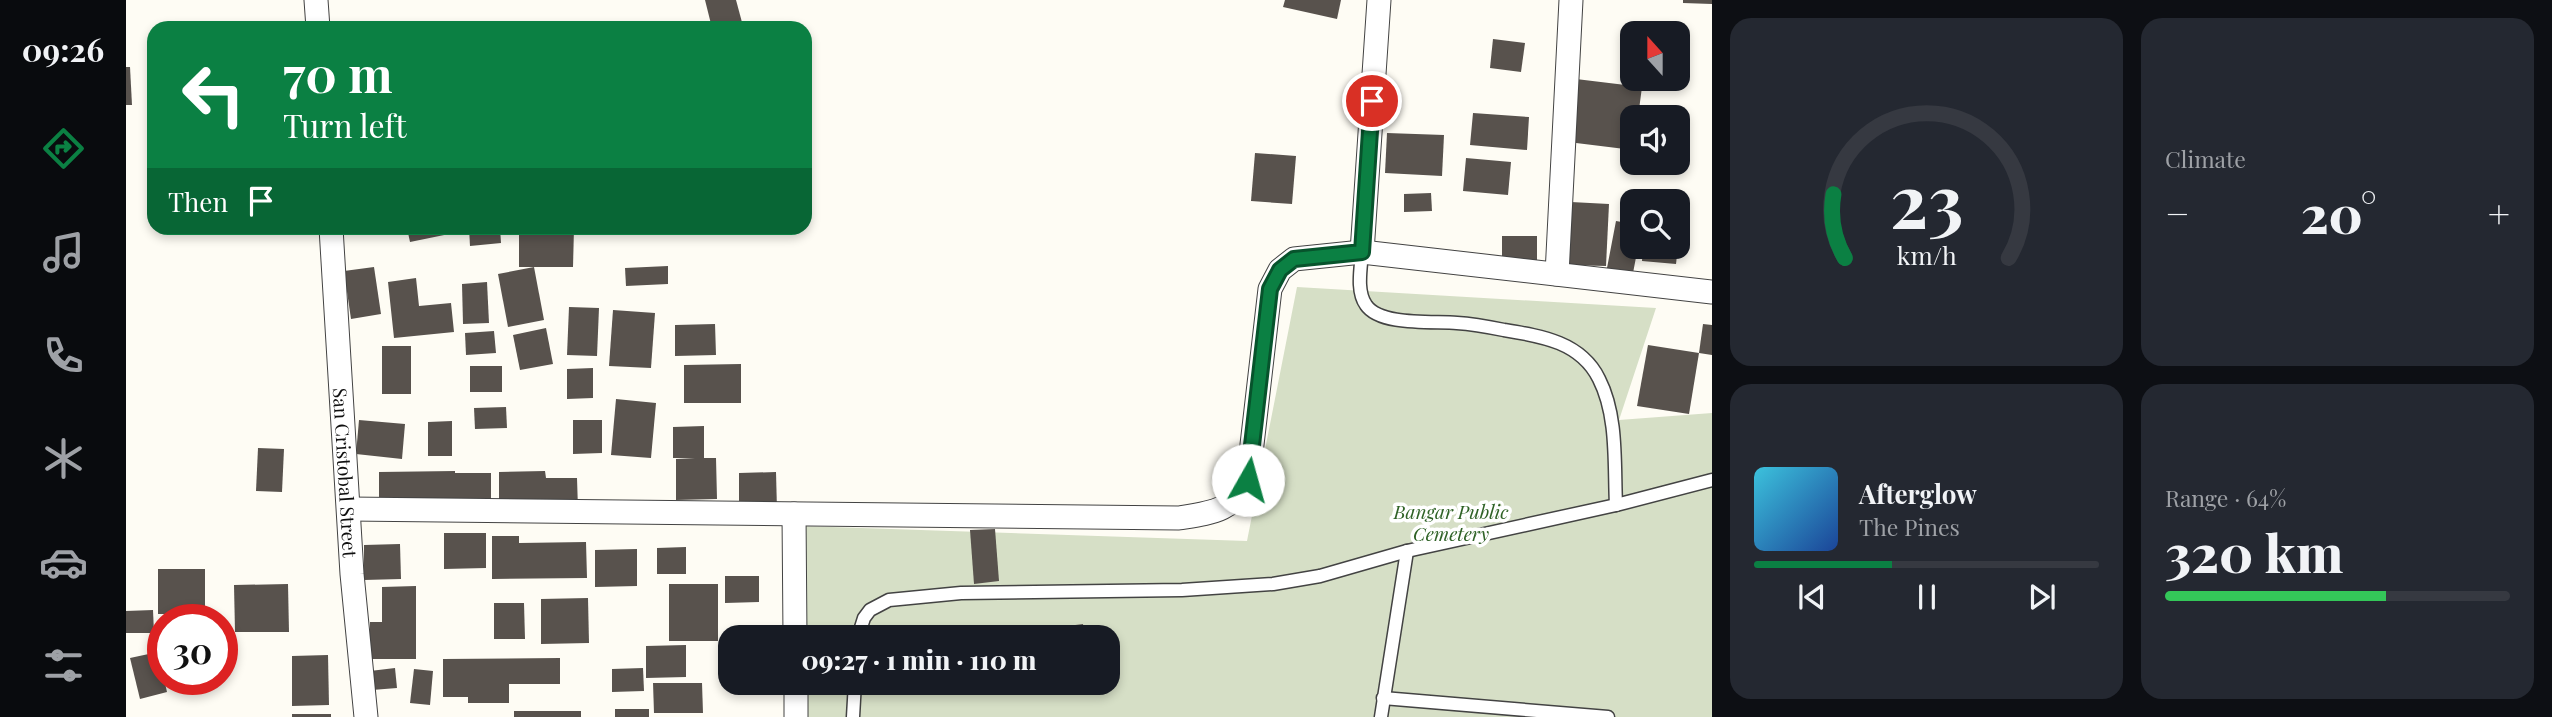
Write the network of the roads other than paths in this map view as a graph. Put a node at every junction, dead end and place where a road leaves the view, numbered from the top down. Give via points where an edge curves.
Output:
1 (316, 0) edge
2 (1378, 0) edge
3 (1571, 0) edge
4 (318, 21) edge
5 (331, 235) edge
6 (1362, 252) junction
7 (1557, 274) junction
8 (1712, 292) edge
9 (1712, 480) edge
10 (1616, 505) junction
11 (349, 509) junction
12 (794, 514) junction
13 (1408, 551) junction
14 (795, 625) edge
15 (862, 625) edge
16 (796, 695) edge
17 (854, 695) edge
18 (1383, 698) junction
19 (366, 717) edge
20 (796, 717) edge
21 (853, 717) edge
22 (1381, 717) edge
23 (1608, 717) edge

1 - 4 street
2 - 6 street
3 - 7 street
5 - 11 street, San Cristobal Street
6 - 7 street
6 - 10 lane via 1361,291 1373,313 1396,320 1460,323 1541,335 1566,345 1591,365 1605,393 1611,421
6 - 12 street via 1294,259 1273,280 1248,480 1234,503 1207,514 1179,518
7 - 8 street
9 - 10 lane
10 - 13 lane
11 - 12 street
11 - 19 street, San Cristobal Street
12 - 14 street
13 - 15 lane via 1320,576 1247,587 961,593 889,600 870,610
13 - 18 lane
16 - 20 street
17 - 21 lane
18 - 22 lane
18 - 23 lane

